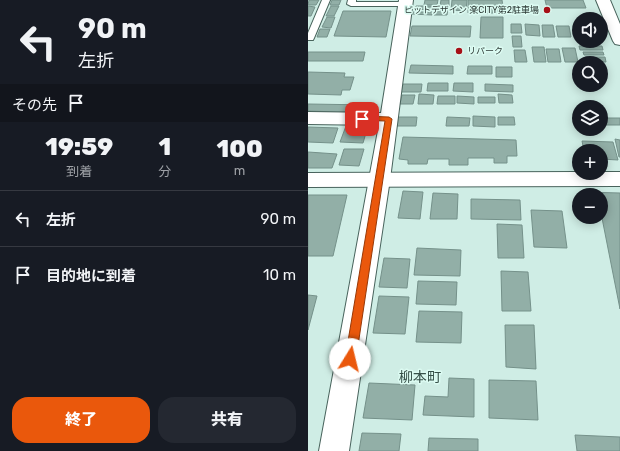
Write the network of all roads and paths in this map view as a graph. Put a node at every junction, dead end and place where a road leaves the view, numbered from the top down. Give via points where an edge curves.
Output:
1 (326, 0) edge
2 (352, 0) edge
3 (603, 0) edge
4 (406, 2) edge
5 (310, 38) dead end
6 (620, 41) edge
7 (308, 118) edge
8 (389, 119) junction
9 (380, 179) junction
10 (620, 179) edge
11 (308, 180) edge
12 (334, 451) edge

1 - 5 lane
2 - 4 lane via 351,4
3 - 6 street
4 - 8 street
7 - 8 street
8 - 9 street
9 - 10 street
9 - 11 street
9 - 12 street

